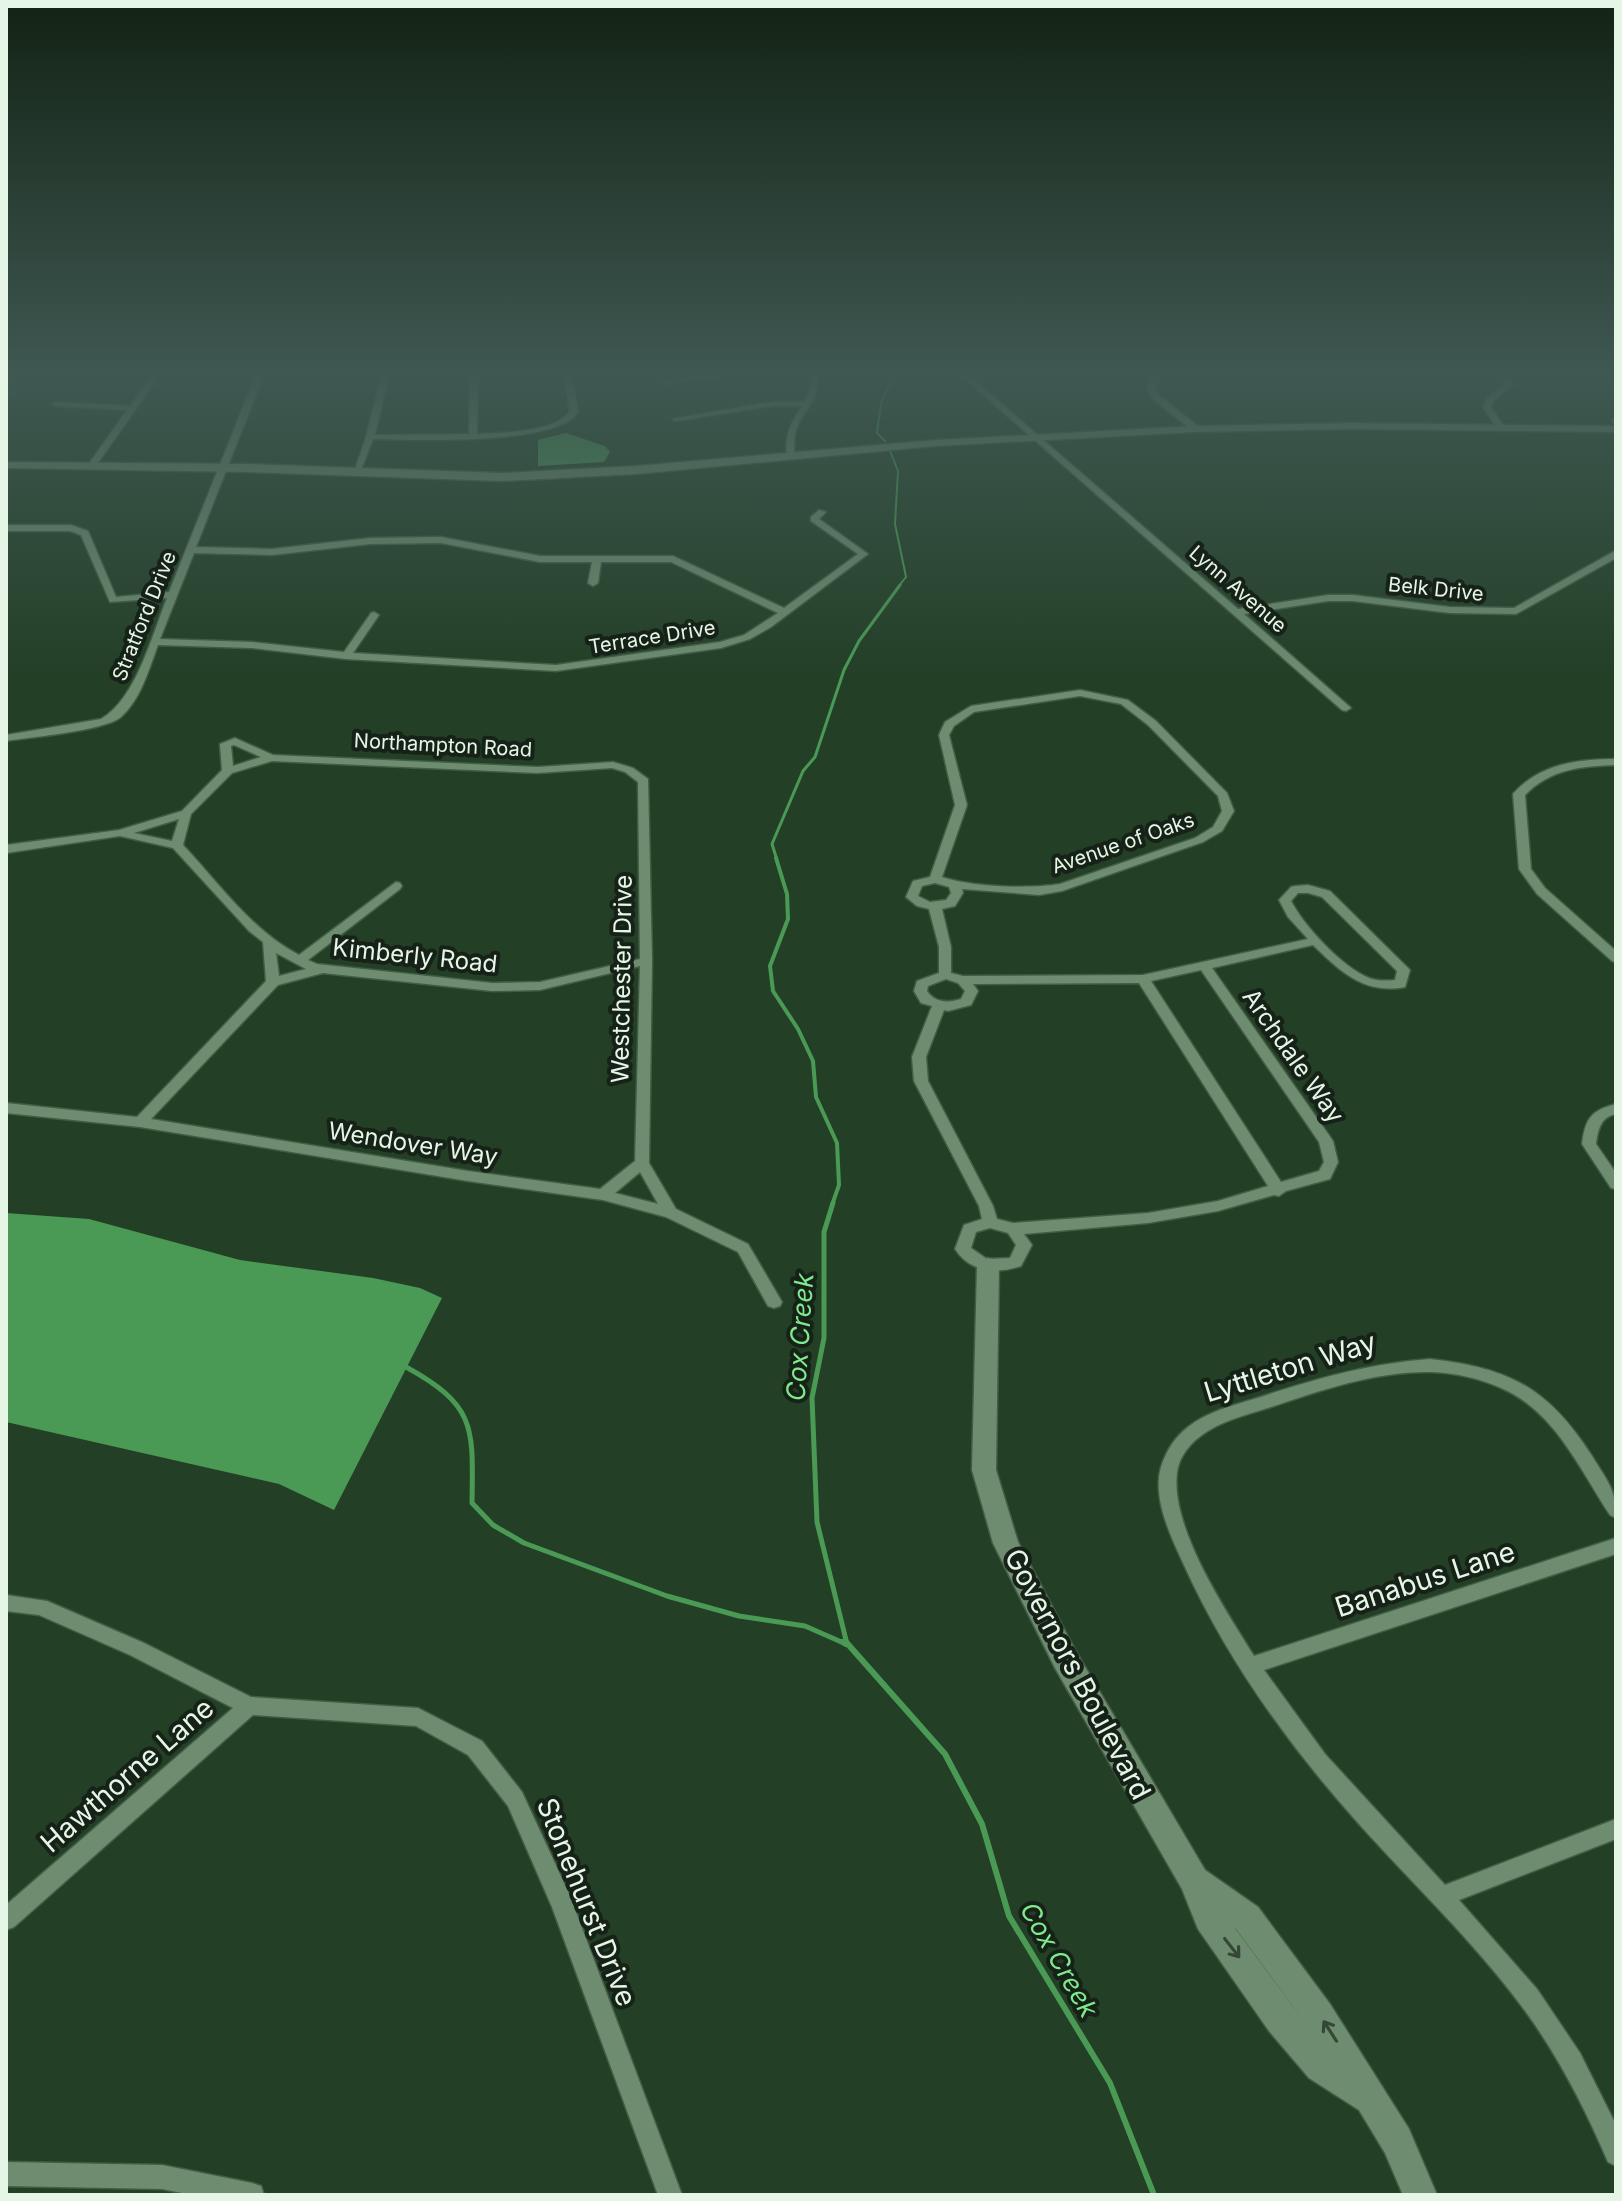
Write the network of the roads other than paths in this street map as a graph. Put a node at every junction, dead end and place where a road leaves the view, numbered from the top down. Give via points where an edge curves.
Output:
1 (220, 475) edge
2 (419, 475) edge
3 (561, 475) edge
4 (1079, 475) edge
5 (822, 512) dead end
6 (6, 528) edge
7 (191, 550) junction
8 (1616, 554) edge
9 (597, 558) junction
10 (593, 583) dead end
11 (173, 595) junction
12 (784, 612) junction
13 (1237, 612) junction
14 (374, 615) dead end
15 (154, 642) junction
16 (346, 656) junction
17 (1346, 708) dead end
18 (6, 738) edge
19 (271, 758) junction
20 (1616, 762) edge
21 (613, 765) joint
22 (228, 771) junction
23 (186, 813) junction
24 (120, 833) junction
25 (177, 845) junction
26 (6, 849) edge
27 (935, 879) junction
28 (954, 885) junction
29 (396, 886) dead end
30 (935, 907) junction
31 (269, 941) junction
32 (1316, 941) junction
33 (1616, 958) edge
34 (299, 961) junction
35 (646, 961) junction
36 (1204, 966) junction
37 (322, 969) junction
38 (945, 975) junction
39 (1143, 979) junction
40 (963, 980) junction
41 (273, 982) junction
42 (939, 1005) junction
43 (6, 1108) edge
44 (1616, 1109) edge
45 (140, 1122) junction
46 (642, 1163) junction
47 (1616, 1184) edge
48 (1279, 1191) junction
49 (603, 1195) junction
50 (671, 1213) junction
51 (990, 1222) junction
52 (1013, 1229) junction
53 (988, 1266) junction
54 (774, 1302) dead end
55 (1616, 1510) edge
56 (1616, 1546) edge
57 (6, 1603) edge
58 (1252, 1665) junction
59 (249, 1706) junction
60 (1616, 1829) edge
61 (1441, 1897) junction
62 (6, 1919) edge
63 (1616, 2154) edge
64 (6, 2174) edge
65 (252, 2195) edge
66 (670, 2195) edge
67 (1420, 2195) edge

1 - 7 street, Stratford Drive
2 - 3 street
4 - 13 street, Lynn Avenue
5 - 12 street, Terrace Drive via 814,519 864,554
6 - 11 street via 71,528 85,533 113,600
7 - 9 street via 272,552 370,541 441,540 524,557
7 - 11 street, Stratford Drive
8 - 13 street, Belk Drive via 1516,611 1450,610 1353,598
9 - 10 street
9 - 12 street via 673,559
11 - 15 street, Stratford Drive
12 - 16 street, Terrace Drive via 747,637 721,645 581,667
13 - 17 street, Lynn Avenue
14 - 16 street
15 - 16 street, Terrace Drive via 252,645
15 - 18 street, Stratford Drive via 136,689 118,714 89,727
19 - 21 street, Northampton Road via 538,770
19 - 22 street, Northampton Road
19 - 22 street, Northampton Road via 235,741 225,744
20 - 33 street via 1558,770 1532,779 1519,794 1525,869 1541,891
21 - 35 street, Westchester Drive via 644,781
22 - 23 street, Northampton Road
23 - 24 street, Northampton Road
23 - 25 street
24 - 25 street
24 - 26 street, Northampton Road
25 - 31 street, Kimberly Road
27 - 28 street
27 - 28 street, Avenue of Oaks via 961,805 944,735 949,724 971,709 1080,693 1124,702 1214,785 1228,811 1218,829 1199,840 1062,887 1039,891
27 - 30 street via 917,884 911,893 918,903
28 - 30 street via 956,898
29 - 34 street
30 - 38 street via 945,947
31 - 34 street, Kimberly Road
31 - 41 street
32 - 32 street via 1358,979 1378,987 1404,980 1404,970 1326,894 1295,890 1285,900
32 - 36 street
34 - 37 street, Kimberly Road
35 - 37 street, Kimberly Road via 540,986 504,987
35 - 46 street, Westchester Drive
36 - 39 street
36 - 48 street, Archdale Way via 1326,1141 1331,1162 1325,1175
37 - 41 street
38 - 40 street
38 - 42 street via 927,980 920,991
39 - 40 street
39 - 48 street
40 - 42 street via 972,991 966,1002
41 - 45 street
42 - 51 street via 919,1057 921,1081
43 - 45 street, Wendover Way
44 - 47 street via 1603,1112 1591,1127 1589,1144
45 - 49 street, Wendover Way
46 - 49 street
46 - 50 street
48 - 52 street, Archdale Way via 1148,1218
49 - 50 street, Wendover Way
50 - 54 street, Wendover Way via 743,1248
51 - 52 street
51 - 53 street via 969,1229 961,1245 972,1261
52 - 53 street via 1024,1245 1017,1261
53 - 67 street, Governors Boulevard via 984,1470 1006,1543 1065,1659 1194,1880 1209,1918 1280,2020 1321,2066 1369,2098 1397,2141
55 - 58 street, Lyttleton Way via 1549,1411 1507,1383 1466,1368 1414,1365 1368,1372 1203,1424 1173,1457 1168,1475 1170,1513 1206,1592
56 - 58 street, Banabus Lane
57 - 59 street, Stonehurst Drive via 40,1607
58 - 61 street, Lyttleton Way via 1317,1760
59 - 62 street, Hawthorne Lane
59 - 66 street, Stonehurst Drive via 418,1717 475,1748 515,1799 562,1904
60 - 61 street
61 - 63 street, Lyttleton Way via 1552,2030
64 - 65 street via 162,2177

